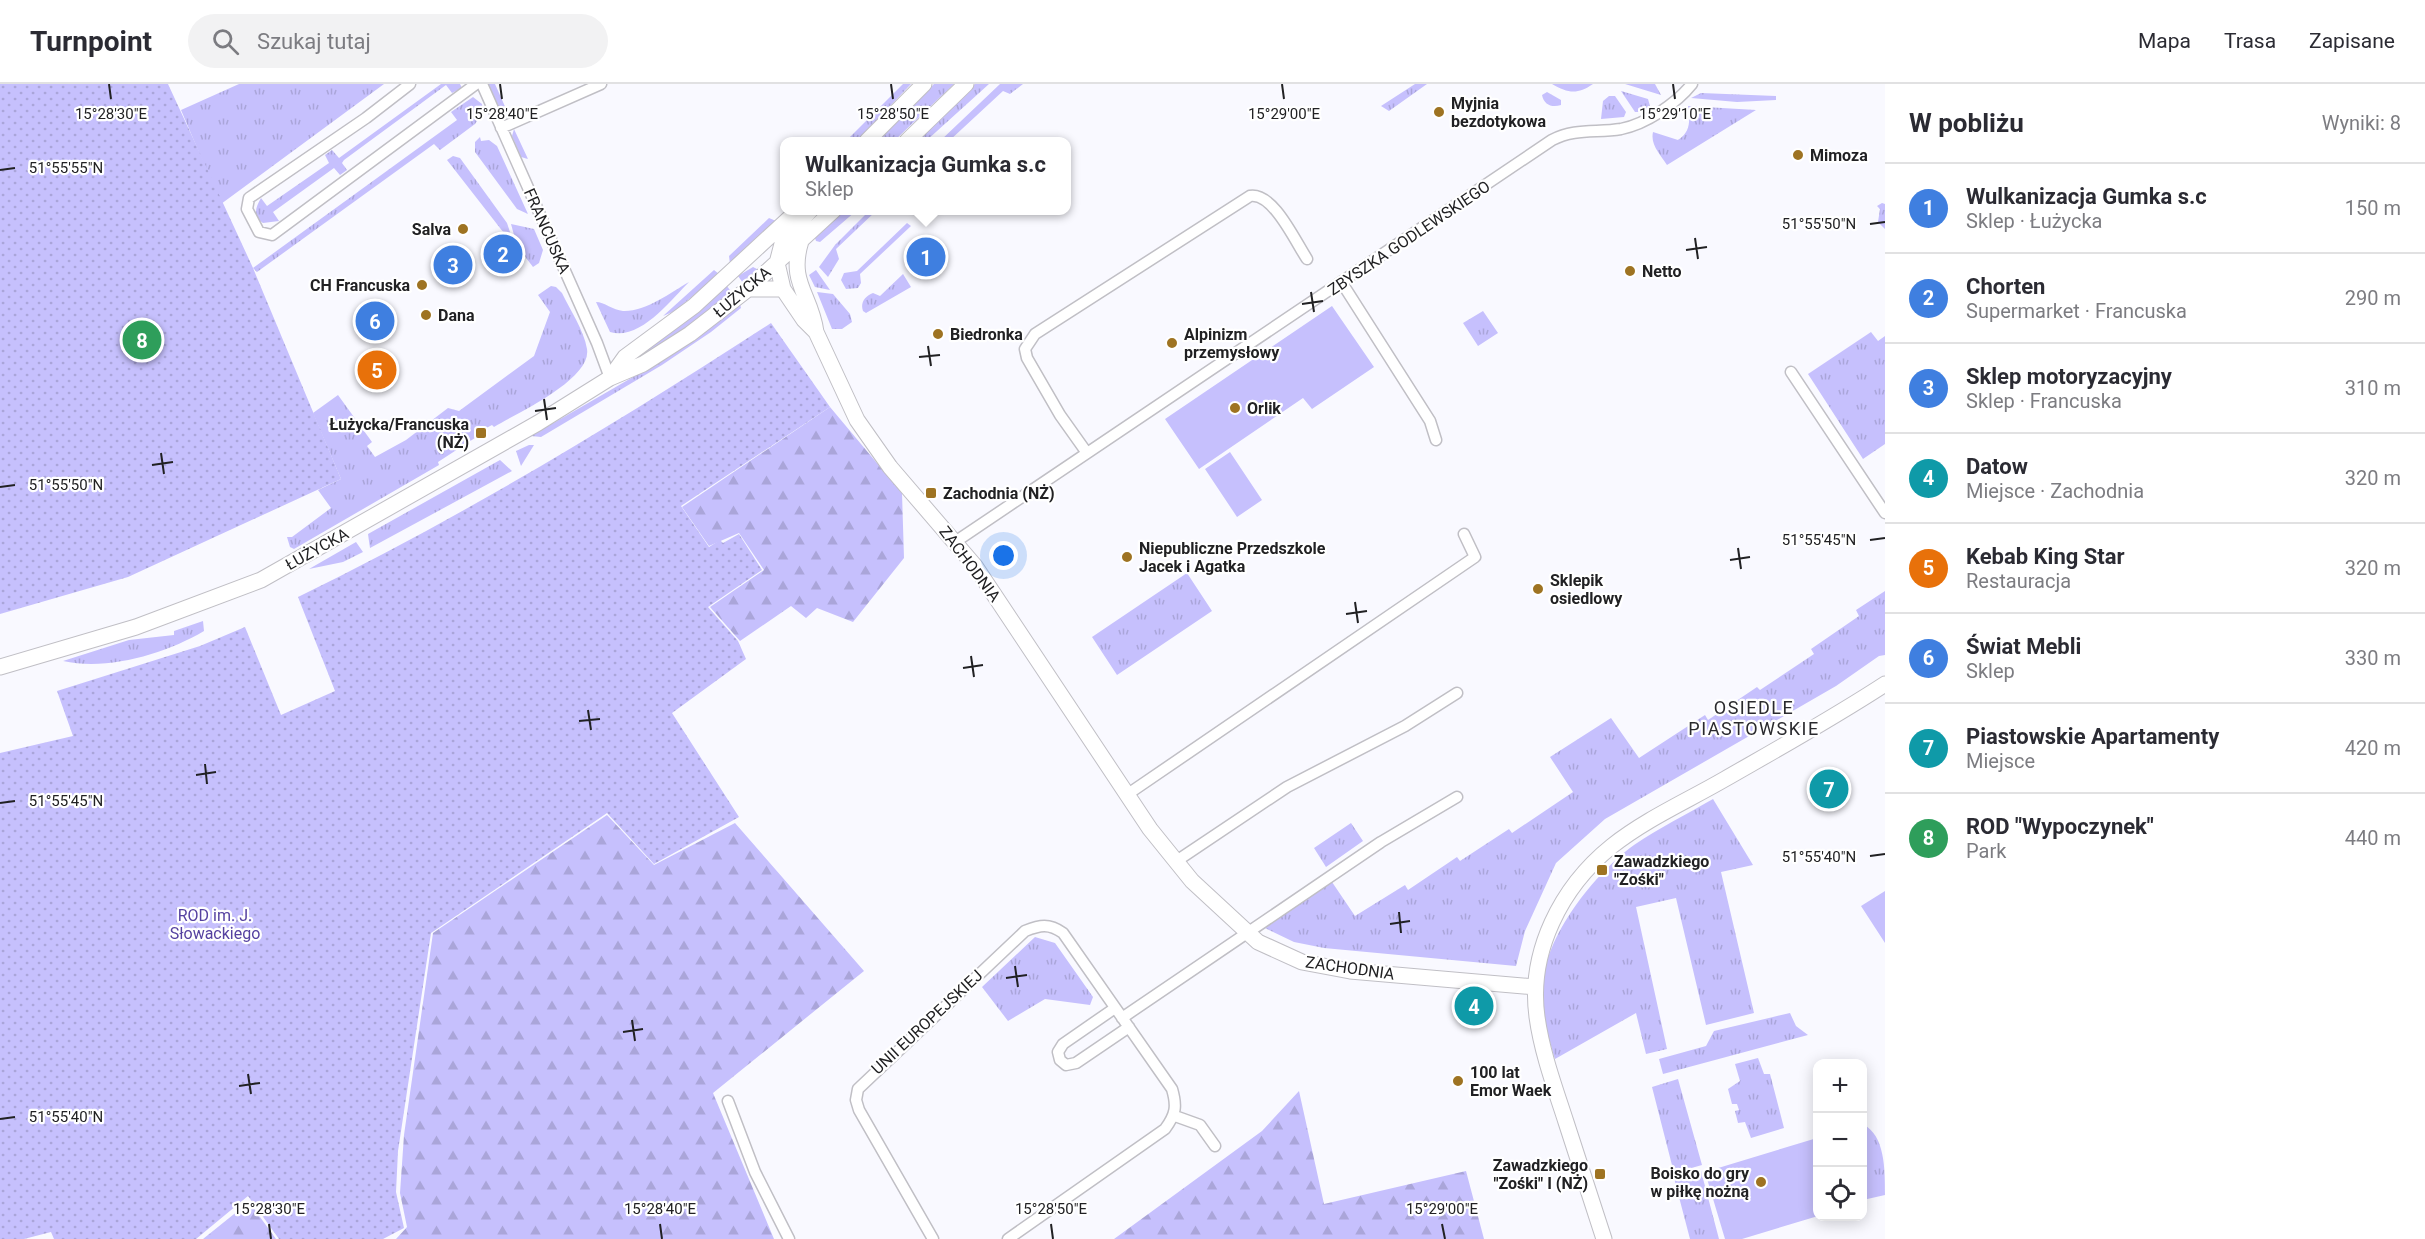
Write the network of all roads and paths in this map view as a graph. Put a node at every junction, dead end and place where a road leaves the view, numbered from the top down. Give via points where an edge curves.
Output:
1 (410, 84) edge
2 (476, 84) edge
3 (482, 84) edge
4 (601, 84) edge
5 (924, 84) edge
6 (966, 84) edge
7 (1692, 84) edge
8 (501, 128) junction
9 (871, 137) edge
10 (911, 137) edge
11 (793, 215) edge
12 (806, 215) edge
13 (829, 215) edge
14 (801, 241) junction
15 (1307, 259) dead end
16 (777, 263) junction
17 (734, 270) junction
18 (796, 277) junction
19 (1342, 283) junction
20 (748, 289) junction
21 (783, 289) junction
22 (816, 332) junction
23 (1791, 372) dead end
24 (610, 378) junction
25 (1436, 440) dead end
26 (1087, 453) junction
27 (1885, 513) edge
28 (1464, 534) dead end
29 (955, 542) junction
30 (0, 667) edge
31 (1885, 684) edge
32 (1457, 693) dead end
33 (1128, 794) junction
34 (1457, 797) dead end
35 (1175, 862) junction
36 (1246, 931) junction
37 (1535, 987) junction
38 (1115, 1008) junction
39 (1126, 1023) junction
40 (728, 1101) dead end
41 (1175, 1116) junction
42 (1215, 1146) dead end
43 (789, 1239) edge
44 (933, 1239) edge
45 (1008, 1239) edge
46 (1604, 1239) edge

1 - 2 street via 249,198 246,209 259,232 272,235
3 - 8 street, FRANCUSKA
4 - 8 street
5 - 9 street
6 - 10 street
7 - 19 street, ZBYSZKA GODLEWSKIEGO via 1652,118 1636,125 1576,131 1552,140
8 - 24 street, FRANCUSKA
11 - 17 street, ŁUŻYCKA
12 - 16 street via 783,240
13 - 14 street, ŁUŻYCKA
14 - 16 street, ŁUŻYCKA
14 - 18 street
15 - 26 street via 1273,205 1265,197 1250,196 1035,334 1025,349 1027,358
16 - 17 street via 758,262
16 - 18 street
16 - 20 street, ŁUŻYCKA
16 - 21 street
17 - 24 street, ŁUŻYCKA via 694,306 625,357
18 - 22 street via 813,313
19 - 25 street via 1430,421
19 - 26 street, ZBYSZKA GODLEWSKIEGO
20 - 21 street
20 - 24 street, ŁUŻYCKA via 690,334 643,364
21 - 22 street
22 - 29 street, ZACHODNIA via 857,420 890,467
23 - 27 street
24 - 30 street, ŁUŻYCKA via 261,580 136,627
26 - 29 street, ZBYSZKA GODLEWSKIEGO
28 - 33 street via 1475,556
29 - 33 street, ZACHODNIA
31 - 37 street via 1613,845 1574,885 1551,922
32 - 35 street via 1405,726 1287,787
33 - 35 street, ZACHODNIA
34 - 36 street
35 - 36 street, ZACHODNIA
36 - 37 street, ZACHODNIA via 1258,942 1302,962 1350,971
36 - 39 street
37 - 46 street via 1546,1059
38 - 39 street, UNII EUROPEJSKIEJ
38 - 39 street via 1064,1044 1058,1052 1060,1060 1066,1065 1076,1063
38 - 44 street, UNII EUROPEJSKIEJ via 1063,933 1053,926 1040,925 1025,931 858,1089 859,1110
39 - 41 street, UNII EUROPEJSKIEJ via 1172,1089
40 - 43 street via 755,1172
41 - 42 street via 1200,1125
41 - 45 street via 1165,1129

